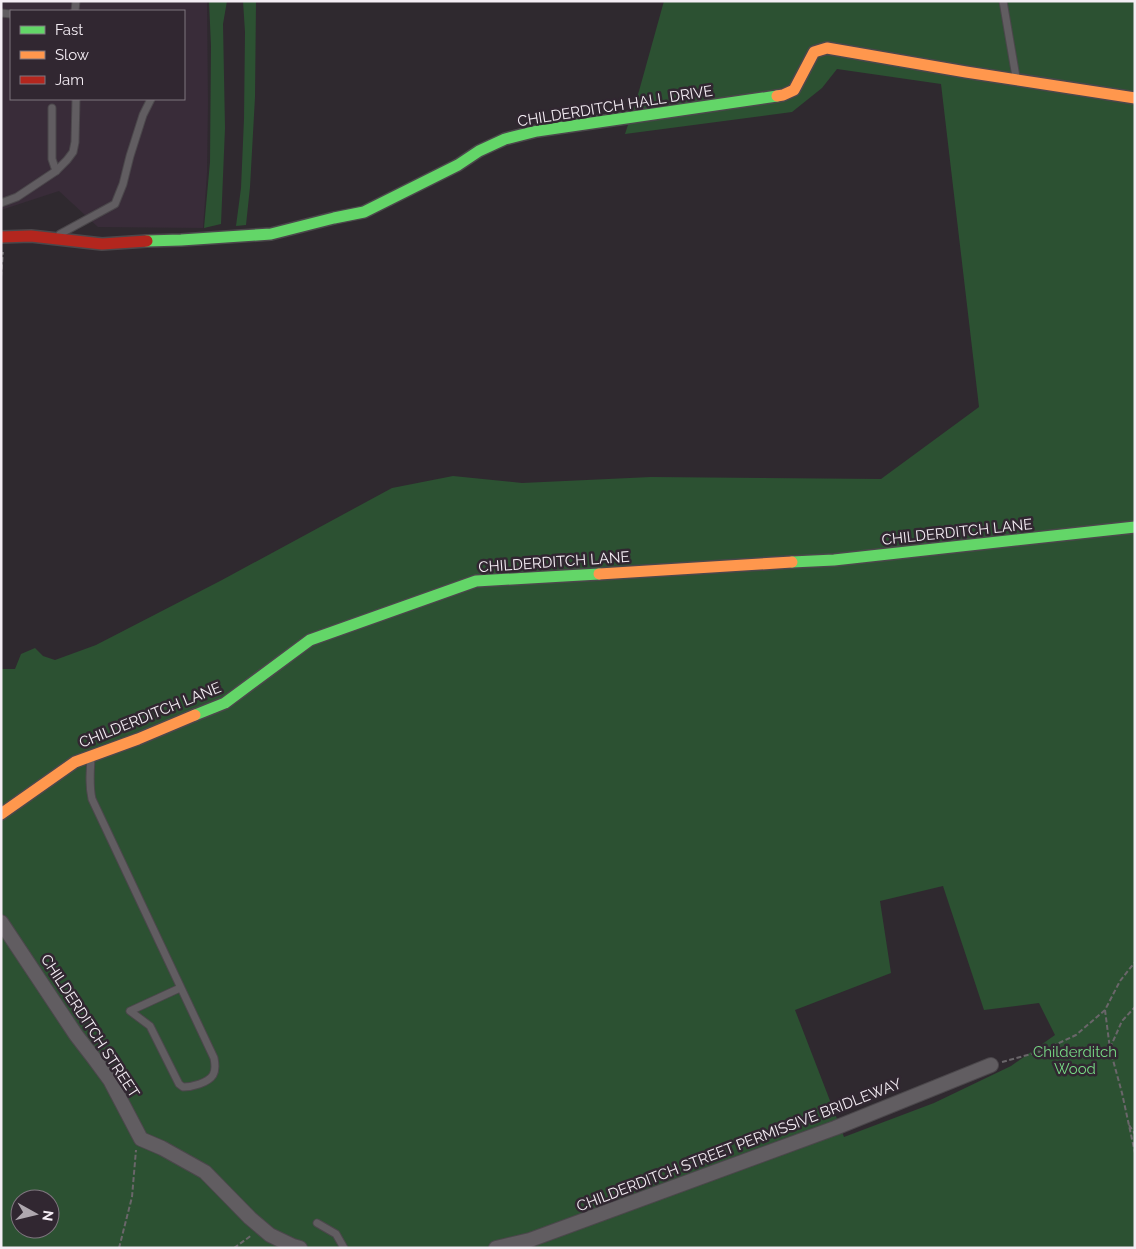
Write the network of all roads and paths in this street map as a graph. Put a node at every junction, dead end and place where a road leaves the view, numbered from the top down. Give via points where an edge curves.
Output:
1 (1004, 1) edge
2 (1016, 80) junction
3 (1135, 98) edge
4 (76, 100) edge
5 (150, 100) edge
6 (52, 108) dead end
7 (56, 171) junction
8 (1, 203) edge
9 (3, 237) edge
10 (53, 238) junction
11 (1, 277) edge
12 (1135, 527) edge
13 (91, 757) junction
14 (1, 814) edge
15 (1, 922) edge
16 (1135, 962) edge
17 (180, 988) junction
18 (1135, 1008) edge
19 (1106, 1010) junction
20 (1110, 1049) junction
21 (991, 1065) joint
22 (1128, 1123) junction
23 (1135, 1134) edge
24 (141, 1139) junction
25 (1135, 1153) edge
26 (317, 1223) dead end
27 (266, 1231) junction
28 (119, 1248) edge
29 (234, 1248) edge
30 (300, 1248) edge
31 (344, 1248) edge
32 (496, 1248) edge

1 - 2 lane
2 - 3 street, CHILDERDITCH HALL DRIVE
2 - 10 street, CHILDERDITCH HALL DRIVE via 827,48 814,52 794,90 784,95 537,131 505,139 364,212 271,234 102,244
4 - 7 lane via 76,142 73,152
5 - 10 lane via 115,204
6 - 7 lane via 52,159
7 - 8 lane
9 - 10 street, CHILDERDITCH HALL DRIVE
9 - 11 path
12 - 13 street, CHILDERDITCH LANE via 834,560 476,581 310,640 225,703
13 - 14 street, CHILDERDITCH LANE via 75,762
13 - 17 lane via 92,799
15 - 24 street, CHILDERDITCH STREET via 110,1080
16 - 19 path via 1120,981
17 - 17 lane via 214,1058 213,1074 208,1080 188,1087 179,1084 150,1026 130,1011
18 - 20 path via 1122,1021
19 - 20 path
19 - 21 path via 1076,1035 1042,1051
20 - 22 path
21 - 32 street, CHILDERDITCH STREET PERMISSIVE BRIDLEWAY via 835,1128 530,1240
22 - 23 path
22 - 25 path
24 - 27 street via 205,1172
24 - 28 path via 136,1146 132,1197
26 - 31 lane via 336,1234
27 - 29 path
27 - 30 street

